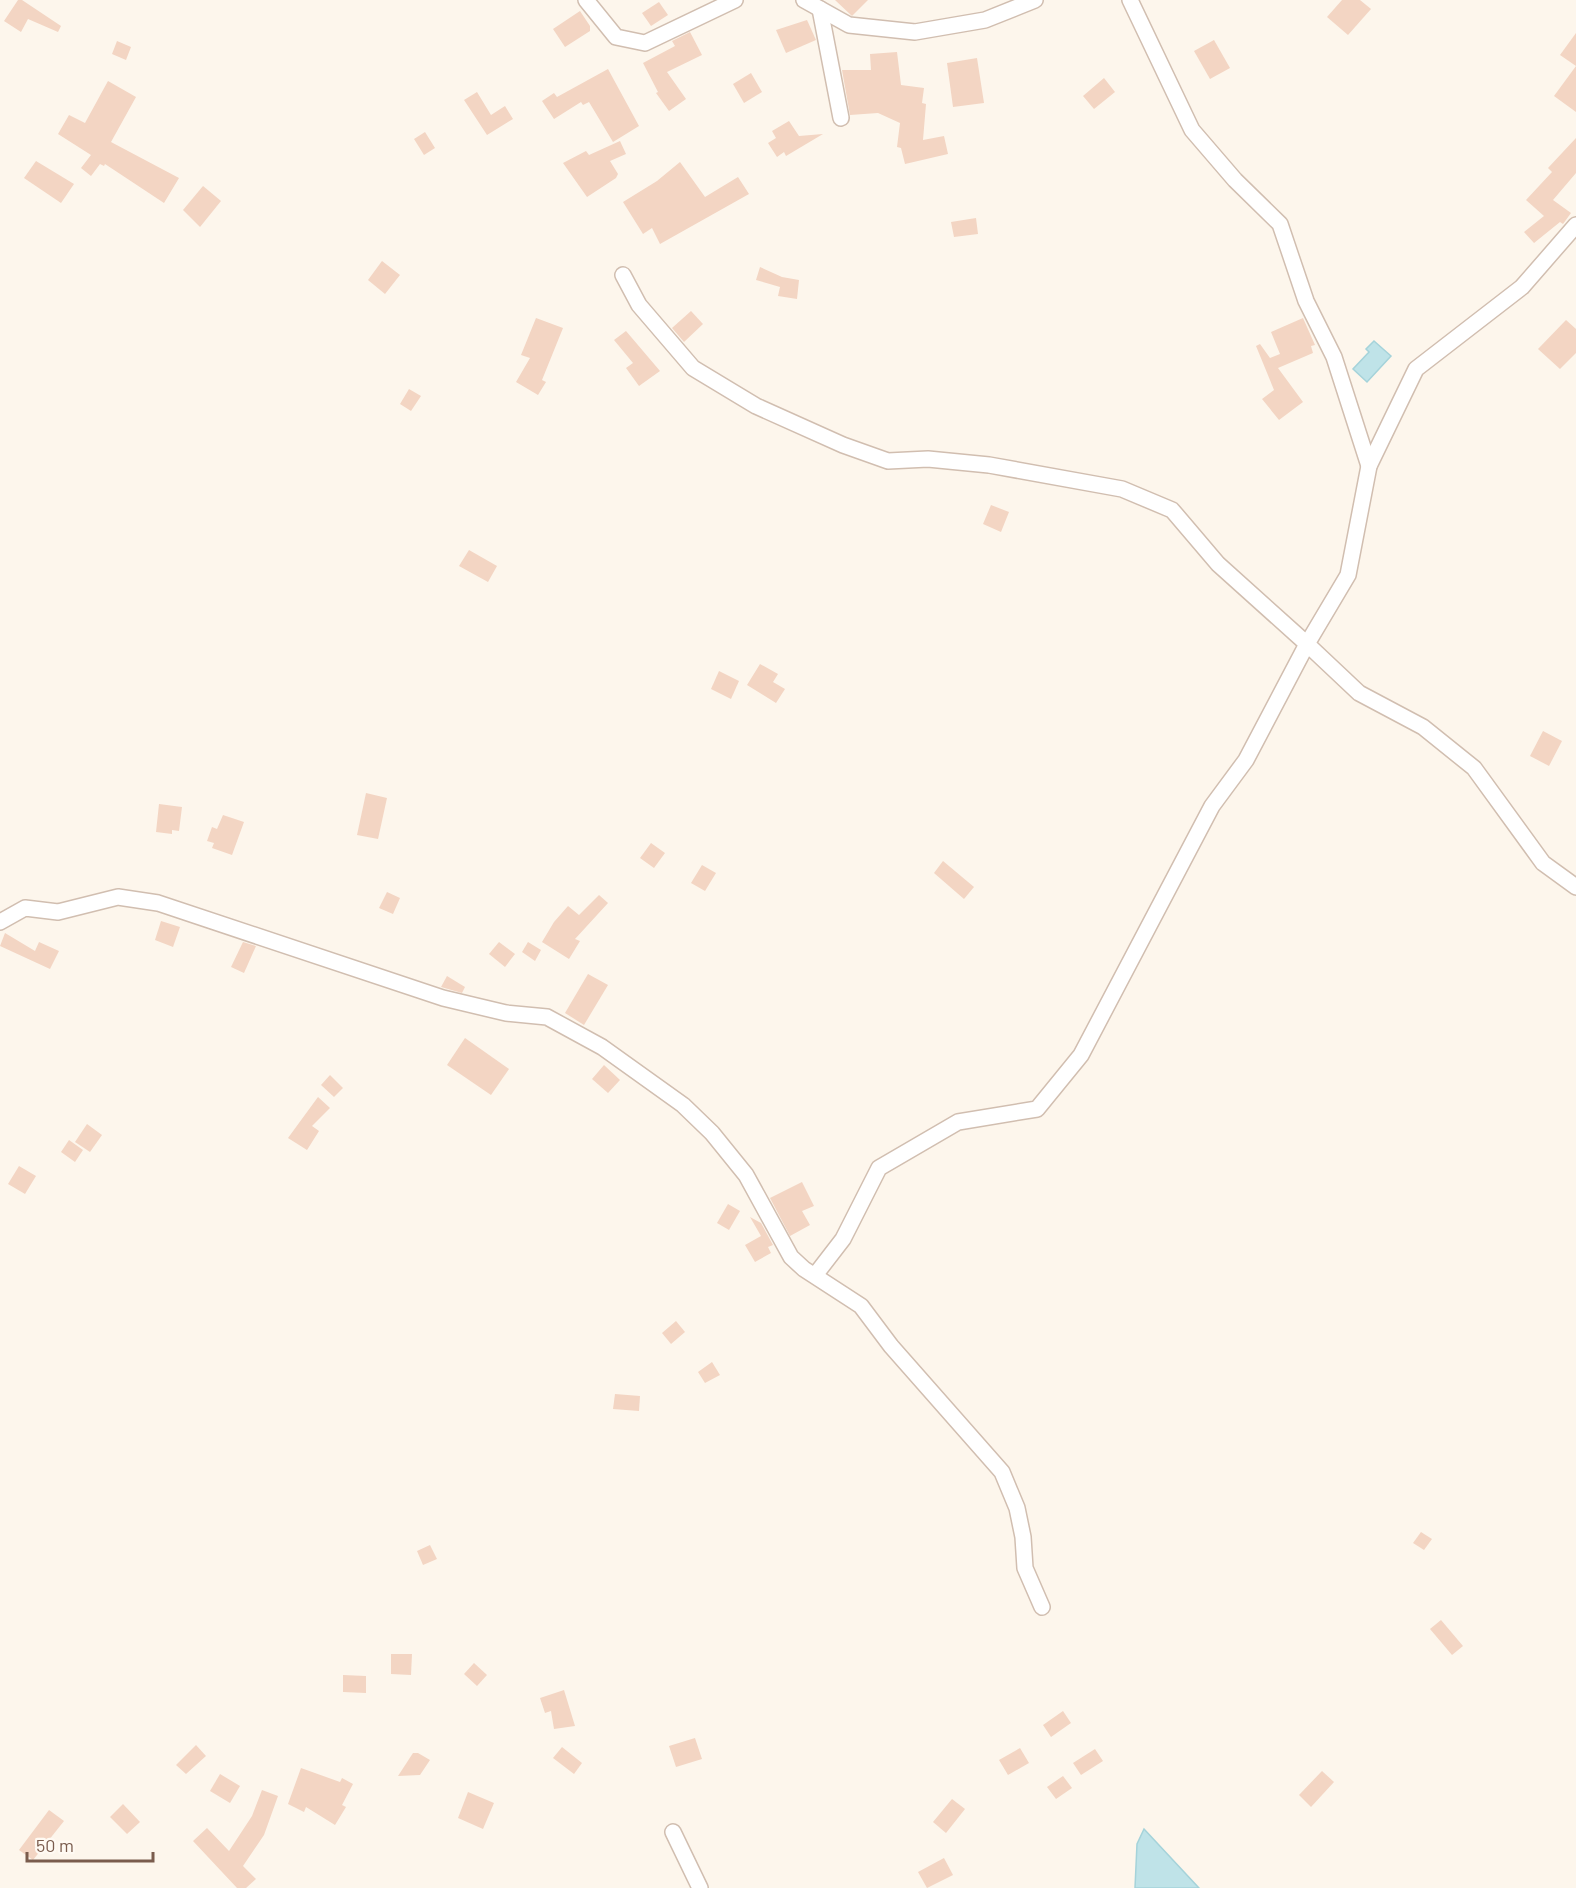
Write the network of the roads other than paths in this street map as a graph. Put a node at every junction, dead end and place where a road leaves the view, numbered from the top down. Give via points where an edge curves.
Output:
1 (586, 0) edge
2 (735, 0) edge
3 (804, 0) edge
4 (1035, 0) edge
5 (1130, 0) edge
6 (820, 9) junction
7 (841, 118) dead end
8 (1576, 225) edge
9 (623, 275) dead end
10 (1368, 466) junction
11 (1307, 644) junction
12 (1576, 887) edge
13 (0, 922) edge
14 (816, 1274) junction
15 (1042, 1607) dead end
16 (673, 1832) dead end
17 (700, 1888) edge

1 - 2 street via 616,37 645,43
3 - 6 street
4 - 6 street via 985,20 915,32 849,25
5 - 10 street via 1192,130 1280,224 1306,301 1334,357
6 - 7 street
8 - 10 street via 1522,287 1416,369
9 - 11 street via 639,305 693,368 756,406 843,445 888,461 928,459 989,465 1122,489 1172,510 1218,564
10 - 11 street via 1348,575
11 - 12 street via 1359,693 1423,727 1474,768 1543,863
11 - 14 street via 1246,760 1212,806 1082,1055 1037,1109 958,1122 879,1168 843,1239
13 - 14 street via 25,908 58,912 118,897 158,903 443,998 547,1017 602,1047 683,1105 746,1175 791,1257
14 - 15 street via 861,1306 891,1346 1002,1472 1017,1508 1025,1568
16 - 17 street

